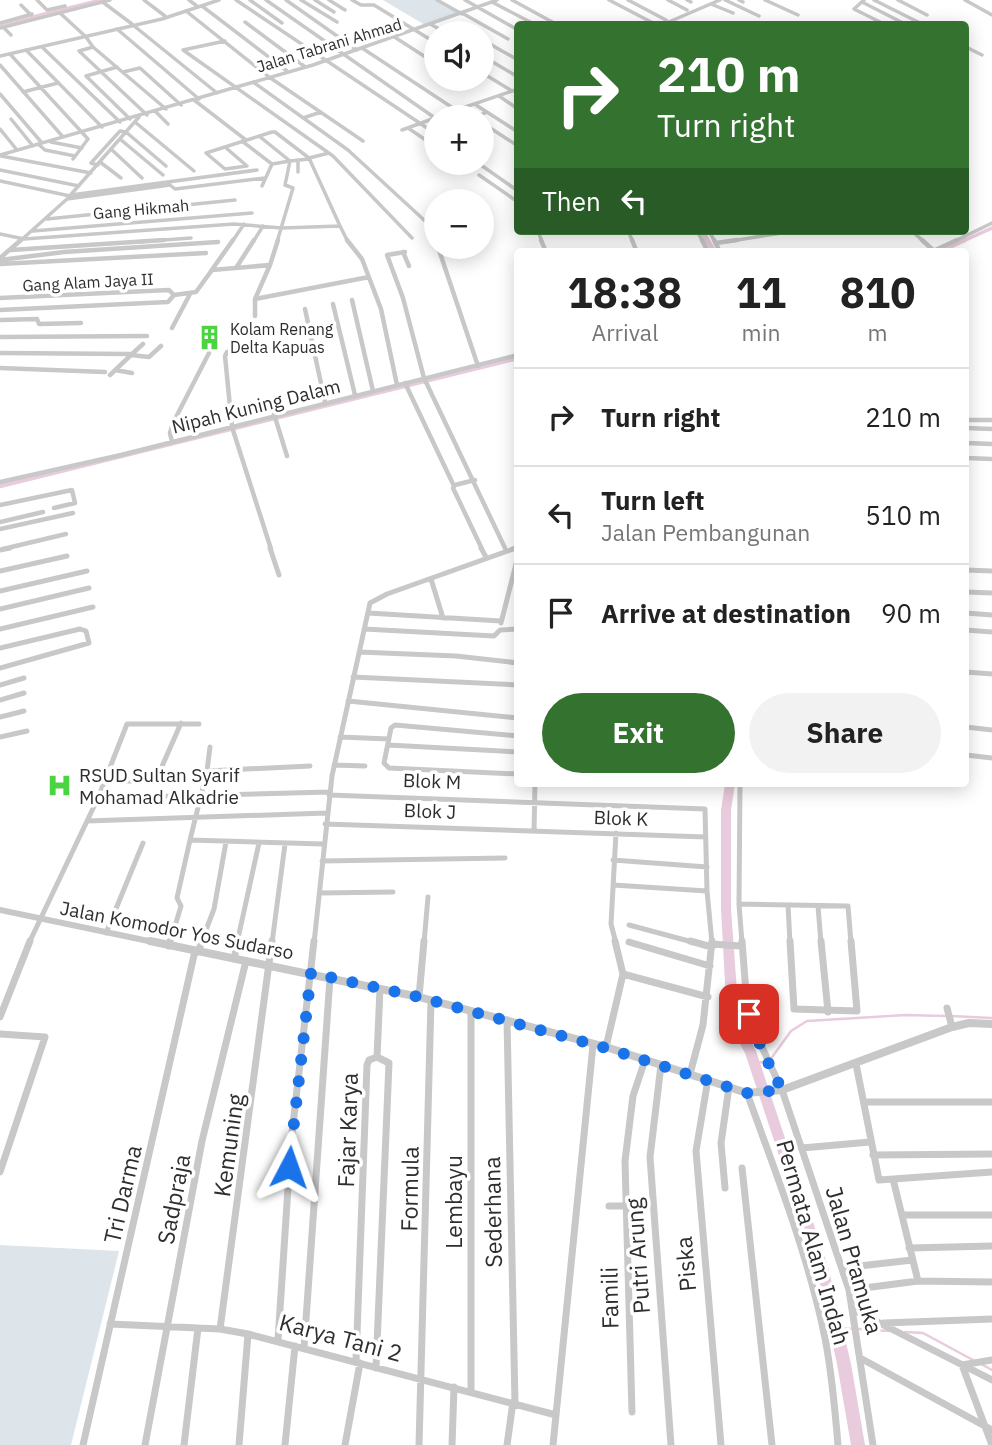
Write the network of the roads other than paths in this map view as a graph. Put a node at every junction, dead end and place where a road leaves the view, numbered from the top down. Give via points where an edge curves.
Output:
1 (37, 0) edge
2 (60, 0) edge
3 (84, 0) edge
4 (110, 0) edge
5 (144, 0) edge
6 (189, 0) edge
7 (213, 0) edge
8 (219, 0) edge
9 (236, 0) edge
10 (250, 0) edge
11 (266, 0) edge
12 (286, 0) edge
13 (301, 0) edge
14 (314, 0) edge
15 (329, 0) edge
16 (352, 0) edge
17 (437, 0) edge
18 (465, 0) edge
19 (512, 0) edge
20 (609, 0) edge
21 (629, 0) edge
22 (668, 0) edge
23 (720, 0) edge
24 (725, 0) edge
25 (739, 0) edge
26 (765, 0) edge
27 (850, 0) edge
28 (874, 0) edge
29 (898, 0) edge
30 (965, 0) edge
31 (495, 1) edge
32 (711, 2) edge
33 (743, 2) dead end
34 (862, 2) edge
35 (104, 3) dead end
36 (617, 4) junction
37 (21, 5) dead end
38 (89, 5) junction
39 (199, 6) junction
40 (611, 6) dead end
41 (479, 7) junction
42 (67, 8) junction
43 (189, 10) junction
44 (345, 10) dead end
45 (687, 10) dead end
46 (320, 12) junction
47 (334, 12) dead end
48 (60, 13) junction
49 (462, 13) junction
50 (733, 13) dead end
51 (310, 15) junction
52 (798, 15) dead end
53 (927, 15) dead end
54 (992, 15) edge
55 (165, 16) junction
56 (759, 16) dead end
57 (23, 19) junction
58 (666, 20) dead end
59 (442, 21) edge
60 (529, 21) edge
61 (550, 21) edge
62 (649, 21) edge
63 (670, 21) edge
64 (878, 21) edge
65 (899, 21) edge
66 (916, 21) edge
67 (245, 22) dead end
68 (337, 22) dead end
69 (0, 23) edge
70 (282, 23) dead end
71 (133, 25) junction
72 (1, 28) edge
73 (424, 28) edge
74 (514, 28) edge
75 (117, 30) junction
76 (416, 31) junction
77 (11, 35) dead end
78 (86, 36) junction
79 (424, 36) edge
80 (396, 38) junction
81 (508, 38) dead end
82 (225, 41) junction
83 (494, 46) edge
84 (42, 47) junction
85 (93, 47) junction
86 (32, 48) junction
87 (969, 48) edge
88 (359, 49) junction
89 (26, 50) junction
90 (286, 52) junction
91 (10, 54) junction
92 (341, 54) junction
93 (0, 55) edge
94 (982, 55) dead end
95 (424, 56) edge
96 (270, 58) junction
97 (514, 58) edge
98 (323, 60) junction
99 (494, 63) edge
100 (0, 65) edge
101 (304, 66) junction
102 (117, 67) junction
103 (101, 71) junction
104 (287, 71) junction
105 (123, 72) junction
106 (514, 75) edge
107 (269, 77) junction
108 (494, 79) edge
109 (253, 82) junction
110 (58, 83) junction
111 (39, 88) junction
112 (234, 88) junction
113 (514, 89) edge
114 (514, 91) edge
115 (23, 92) junction
116 (217, 93) junction
117 (0, 94) edge
118 (499, 96) junction
119 (196, 99) junction
120 (181, 104) junction
121 (448, 105) edge
122 (478, 105) edge
123 (514, 106) edge
124 (166, 109) junction
125 (424, 111) edge
126 (156, 112) junction
127 (321, 112) junction
128 (147, 115) junction
129 (139, 117) junction
130 (494, 117) edge
131 (303, 118) junction
132 (11, 119) dead end
133 (130, 119) junction
134 (120, 122) junction
135 (135, 122) junction
136 (424, 122) edge
137 (168, 124) dead end
138 (420, 124) junction
139 (102, 127) junction
140 (424, 127) edge
141 (408, 128) junction
142 (0, 129) edge
143 (401, 130) dead end
144 (494, 130) edge
145 (514, 130) edge
146 (81, 132) junction
147 (126, 132) junction
148 (259, 136) junction
149 (63, 137) junction
150 (424, 139) edge
151 (119, 140) junction
152 (49, 141) junction
153 (111, 141) junction
154 (244, 141) junction
155 (363, 141) dead end
156 (514, 143) edge
157 (38, 144) junction
158 (65, 145) junction
159 (225, 147) junction
160 (82, 148) junction
161 (104, 148) junction
162 (43, 149) junction
163 (112, 149) junction
164 (17, 150) junction
165 (348, 150) junction
166 (35, 152) dead end
167 (57, 152) junction
168 (330, 154) junction
169 (0, 155) edge
170 (309, 158) junction
171 (298, 160) junction
172 (290, 161) junction
173 (99, 163) junction
174 (272, 164) junction
175 (166, 166) dead end
176 (0, 170) edge
177 (257, 170) dead end
178 (194, 171) dead end
179 (299, 172) dead end
180 (91, 173) junction
181 (494, 174) edge
182 (163, 175) dead end
183 (479, 175) dead end
184 (121, 178) dead end
185 (142, 178) dead end
186 (265, 178) junction
187 (0, 181) edge
188 (79, 186) junction
189 (262, 186) dead end
190 (514, 188) edge
191 (70, 195) junction
192 (514, 198) edge
193 (235, 200) dead end
194 (252, 213) dead end
195 (47, 219) junction
196 (424, 220) edge
197 (992, 223) edge
198 (244, 225) junction
199 (263, 226) junction
200 (340, 226) junction
201 (282, 228) junction
202 (33, 231) junction
203 (969, 232) edge
204 (0, 234) edge
205 (972, 234) junction
206 (711, 235) edge
207 (768, 235) edge
208 (916, 235) edge
209 (191, 238) dead end
210 (412, 238) dead end
211 (24, 239) junction
212 (218, 242) dead end
213 (716, 243) junction
214 (718, 248) edge
215 (929, 248) edge
216 (942, 248) edge
217 (11, 250) junction
218 (404, 252) joint
219 (206, 253) dead end
220 (442, 259) edge
221 (0, 261) edge
222 (270, 265) junction
223 (409, 266) dead end
224 (236, 268) junction
225 (211, 271) junction
226 (369, 277) junction
227 (190, 294) junction
228 (73, 295) junction
229 (174, 295) junction
230 (0, 298) edge
231 (255, 299) junction
232 (352, 300) dead end
233 (333, 304) dead end
234 (69, 307) junction
235 (305, 309) dead end
236 (0, 310) edge
237 (255, 316) dead end
238 (0, 320) edge
239 (81, 323) dead end
240 (172, 328) dead end
241 (45, 336) joint
242 (147, 336) dead end
243 (0, 337) edge
244 (143, 344) dead end
245 (161, 346) dead end
246 (236, 351) dead end
247 (0, 353) edge
248 (209, 353) dead end
249 (131, 355) junction
250 (514, 356) edge
251 (478, 366) junction
252 (0, 368) edge
253 (116, 370) junction
254 (132, 373) dead end
255 (426, 380) junction
256 (405, 383) junction
257 (397, 385) junction
258 (373, 391) junction
259 (355, 395) junction
260 (325, 402) junction
261 (275, 417) junction
262 (969, 419) edge
263 (992, 420) edge
264 (969, 428) edge
265 (233, 429) junction
266 (992, 429) edge
267 (172, 442) junction
268 (969, 443) edge
269 (979, 443) junction
270 (992, 444) edge
271 (287, 456) dead end
272 (969, 458) edge
273 (984, 458) junction
274 (992, 459) edge
275 (475, 480) junction
276 (0, 482) edge
277 (453, 484) dead end
278 (0, 505) edge
279 (54, 508) dead end
280 (43, 512) dead end
281 (73, 513) dead end
282 (0, 522) edge
283 (0, 529) edge
284 (66, 534) dead end
285 (505, 548) dead end
286 (0, 550) edge
287 (514, 552) edge
288 (67, 556) dead end
289 (486, 556) dead end
290 (969, 570) edge
291 (0, 571) edge
292 (87, 571) dead end
293 (992, 571) edge
294 (279, 575) dead end
295 (431, 579) junction
296 (514, 584) edge
297 (89, 588) dead end
298 (0, 591) edge
299 (969, 592) edge
300 (992, 593) edge
301 (93, 607) dead end
302 (0, 609) edge
303 (368, 613) junction
304 (969, 613) edge
305 (992, 615) edge
306 (443, 618) junction
307 (501, 621) junction
308 (0, 629) edge
309 (364, 629) junction
310 (500, 629) junction
311 (514, 629) edge
312 (969, 630) edge
313 (992, 632) edge
314 (0, 648) edge
315 (359, 652) junction
316 (514, 663) edge
317 (0, 668) edge
318 (969, 672) edge
319 (992, 674) edge
320 (353, 677) junction
321 (24, 678) dead end
322 (0, 685) edge
323 (514, 685) edge
324 (24, 694) dead end
325 (0, 700) edge
326 (348, 701) junction
327 (24, 711) dead end
328 (0, 717) edge
329 (514, 718) edge
330 (181, 723) junction
331 (199, 724) dead end
332 (969, 727) edge
333 (992, 730) edge
334 (27, 731) dead end
335 (514, 736) edge
336 (0, 737) edge
337 (340, 737) junction
338 (389, 742) junction
339 (210, 747) dead end
340 (514, 752) edge
341 (969, 755) edge
342 (992, 758) edge
343 (334, 765) junction
344 (310, 766) dead end
345 (365, 766) dead end
346 (207, 771) junction
347 (514, 774) edge
348 (104, 782) junction
349 (535, 787) edge
350 (740, 787) edge
351 (329, 793) junction
352 (201, 794) junction
353 (98, 798) junction
354 (533, 802) junction
355 (326, 813) junction
356 (196, 816) junction
357 (87, 821) junction
358 (325, 824) junction
359 (534, 831) junction
360 (615, 833) junction
361 (706, 837) junction
362 (190, 840) junction
363 (226, 842) junction
364 (142, 843) dead end
365 (258, 843) junction
366 (285, 844) junction
367 (323, 844) junction
368 (505, 858) dead end
369 (613, 860) junction
370 (322, 861) junction
371 (707, 867) junction
372 (613, 885) junction
373 (707, 891) junction
374 (393, 892) dead end
375 (320, 893) junction
376 (428, 897) dead end
377 (739, 904) junction
378 (788, 905) junction
379 (818, 905) junction
380 (0, 910) edge
381 (39, 918) junction
382 (629, 925) dead end
383 (106, 933) junction
384 (628, 942) dead end
385 (169, 946) junction
386 (712, 946) junction
387 (737, 946) junction
388 (197, 951) junction
389 (234, 959) junction
390 (246, 961) junction
391 (270, 966) junction
392 (710, 966) junction
393 (311, 973) junction
394 (623, 974) junction
395 (330, 977) junction
396 (380, 989) junction
397 (419, 997) junction
398 (708, 997) junction
399 (432, 1001) junction
400 (471, 1011) junction
401 (828, 1012) junction
402 (0, 1017) edge
403 (507, 1020) junction
404 (992, 1024) edge
405 (0, 1034) edge
406 (593, 1045) junction
407 (606, 1048) junction
408 (377, 1057) junction
409 (645, 1060) junction
410 (856, 1064) junction
411 (661, 1065) junction
412 (690, 1074) junction
413 (708, 1079) junction
414 (729, 1087) junction
415 (782, 1090) junction
416 (752, 1093) junction
417 (865, 1102) junction
418 (992, 1102) edge
419 (870, 1142) junction
420 (802, 1148) junction
421 (992, 1154) edge
422 (873, 1155) junction
423 (742, 1168) dead end
424 (0, 1172) edge
425 (992, 1172) edge
426 (893, 1179) junction
427 (725, 1188) dead end
428 (609, 1206) dead end
429 (626, 1206) junction
430 (992, 1214) edge
431 (902, 1215) junction
432 (992, 1247) edge
433 (909, 1248) junction
434 (912, 1260) junction
435 (842, 1268) junction
436 (918, 1282) junction
437 (992, 1282) edge
438 (849, 1290) junction
439 (854, 1310) junction
440 (992, 1319) edge
441 (110, 1324) junction
442 (883, 1324) junction
443 (166, 1328) junction
444 (198, 1328) junction
445 (220, 1329) junction
446 (248, 1334) junction
447 (278, 1340) junction
448 (295, 1346) junction
449 (304, 1348) junction
450 (862, 1359) junction
451 (988, 1360) edge
452 (358, 1362) junction
453 (965, 1363) junction
454 (376, 1368) junction
455 (422, 1378) junction
456 (992, 1380) edge
457 (454, 1387) junction
458 (471, 1392) junction
459 (514, 1403) junction
460 (632, 1412) dead end
461 (556, 1415) junction
462 (989, 1429) edge
463 (82, 1445) edge
464 (145, 1445) edge
465 (184, 1445) edge
466 (239, 1445) edge
467 (285, 1445) edge
468 (345, 1445) edge
469 (418, 1445) edge
470 (452, 1445) edge
471 (507, 1445) edge
472 (553, 1445) edge
473 (671, 1445) edge
474 (721, 1445) edge
475 (772, 1445) edge
476 (838, 1445) edge
477 (873, 1445) edge
478 (992, 1445) edge

1 - 42 street via 47,10
2 - 42 street
3 - 38 street
4 - 38 street
5 - 55 street
6 - 39 street
7 - 39 street
8 - 39 street
9 - 98 street
10 - 70 street
11 - 92 street
12 - 51 street
13 - 46 street
14 - 47 street
15 - 44 street
16 - 76 street via 374,5
17 - 49 street
18 - 41 street
19 - 61 street
20 - 36 street
21 - 36 street
21 - 58 street
22 - 45 street
23 - 32 street
24 - 56 street
25 - 33 street
26 - 52 street
27 - 34 street
28 - 66 street
29 - 53 street
30 - 54 street
31 - 41 street, Jalan Tabrani Ahmad
31 - 60 street
32 - 50 street
32 - 63 street
34 - 64 street via 854,9
34 - 65 street
35 - 71 street
36 - 40 street
36 - 62 street
37 - 57 street via 32,15
38 - 42 street
39 - 43 street
39 - 96 street
41 - 49 street, Jalan Tabrani Ahmad
41 - 74 street
42 - 48 street
43 - 55 street
43 - 71 street
43 - 82 street
46 - 51 street
46 - 68 street
48 - 57 street
48 - 78 street
49 - 59 street, Jalan Tabrani Ahmad
49 - 81 street
51 - 88 street
55 - 71 street
57 - 69 street
57 - 72 street
67 - 90 street
71 - 75 street
71 - 78 street
71 - 116 street
72 - 77 street
73 - 76 street, Jalan Tabrani Ahmad
75 - 78 street
75 - 119 street
76 - 79 street
76 - 80 street, Jalan Tabrani Ahmad
78 - 84 street
78 - 85 street
78 - 86 street
80 - 88 street, Jalan Tabrani Ahmad
80 - 95 street
82 - 107 street
82 - 112 street via 183,50
83 - 97 street
84 - 86 street
84 - 134 street
85 - 102 street
85 - 103 street via 79,51
86 - 89 street
86 - 93 street
87 - 94 street
88 - 92 street, Jalan Tabrani Ahmad
88 - 121 street
89 - 91 street
89 - 110 street
90 - 96 street
90 - 101 street
91 - 93 street
91 - 111 street
92 - 98 street, Jalan Tabrani Ahmad
92 - 125 street
96 - 104 street
98 - 101 street, Jalan Tabrani Ahmad
98 - 138 street
99 - 106 street
100 - 115 street
101 - 104 street, Jalan Tabrani Ahmad
102 - 103 street
102 - 105 street
103 - 128 street
103 - 133 street via 86,76
104 - 107 street, Jalan Tabrani Ahmad
105 - 120 street via 140,68
105 - 124 street
107 - 109 street, Jalan Tabrani Ahmad
107 - 127 street
108 - 113 street
109 - 112 street, Jalan Tabrani Ahmad
109 - 131 street
110 - 111 street
110 - 139 street
111 - 115 street
111 - 146 street
112 - 116 street, Jalan Tabrani Ahmad
112 - 168 street
114 - 118 street
115 - 149 street
116 - 119 street, Jalan Tabrani Ahmad
117 - 157 street
118 - 122 street
118 - 123 street
119 - 120 street, Jalan Tabrani Ahmad
119 - 154 street
120 - 124 street, Jalan Tabrani Ahmad
124 - 126 street, Jalan Tabrani Ahmad
126 - 128 street, Jalan Tabrani Ahmad
126 - 137 street
127 - 131 street
127 - 155 street
128 - 129 street, Jalan Tabrani Ahmad
129 - 133 street, Jalan Tabrani Ahmad
129 - 135 street
130 - 145 street
131 - 165 street
132 - 157 street
133 - 134 street, Jalan Tabrani Ahmad
134 - 139 street, Jalan Tabrani Ahmad
135 - 147 street
135 - 178 street
136 - 138 street
138 - 140 street
138 - 141 street
139 - 146 street, Jalan Tabrani Ahmad
141 - 143 street
141 - 150 street
142 - 164 street
144 - 156 street
146 - 149 street, Jalan Tabrani Ahmad
146 - 160 street via 88,139
147 - 151 street
147 - 153 street via 119,131
147 - 175 street
148 - 154 street
148 - 170 street via 275,132
148 - 172 street
149 - 152 street, Jalan Tabrani Ahmad
151 - 153 street
151 - 163 street
151 - 182 street
152 - 157 street, Jalan Tabrani Ahmad
152 - 158 street
153 - 161 street
154 - 159 street
154 - 174 street
157 - 162 street
157 - 164 street, Jalan Tabrani Ahmad
158 - 160 street
158 - 167 street
159 - 159 street via 206,153 226,169 248,166
160 - 167 street via 74,157
161 - 163 street
161 - 173 street via 91,162
162 - 166 street
162 - 167 street
163 - 173 street
163 - 185 street
164 - 169 street, Jalan Tabrani Ahmad
165 - 168 street
165 - 196 street
168 - 170 street
168 - 210 street
169 - 180 street
170 - 171 street
170 - 200 street
171 - 172 street
171 - 179 street
172 - 174 street
172 - 201 street via 285,185 293,188
173 - 180 street
173 - 184 street
174 - 186 street
176 - 188 street
177 - 191 street
180 - 188 street
181 - 190 street
183 - 192 street
186 - 189 street
186 - 191 street
187 - 191 street
188 - 191 street
191 - 195 street
193 - 195 street
194 - 202 street, Gang Hikmah
195 - 202 street
197 - 205 street
198 - 199 street
198 - 211 street
198 - 225 street
199 - 201 street
199 - 224 street
200 - 201 street
200 - 226 street
201 - 222 street
202 - 211 street
203 - 205 street
204 - 211 street
205 - 216 street
206 - 213 street
207 - 213 street
208 - 215 street
209 - 217 street
211 - 217 street
212 - 221 street
213 - 214 street
217 - 221 street
218 - 223 street
218 - 255 street via 387,255
219 - 221 street
220 - 251 street
222 - 224 street
222 - 231 street
224 - 225 street
225 - 227 street
226 - 231 street
226 - 257 street via 381,309
227 - 229 street
227 - 240 street
228 - 229 street, Gang Alam Jaya II via 170,290
228 - 230 street, Gang Alam Jaya II
228 - 234 street
229 - 234 street via 168,302
231 - 237 street
232 - 258 street
233 - 259 street
234 - 236 street
235 - 260 street
238 - 239 street
241 - 242 street
241 - 243 street
244 - 249 street
245 - 249 street via 149,358
246 - 265 street via 226,355
247 - 249 street
248 - 267 street via 171,426
249 - 253 street
250 - 251 street, Nipah Kuning Dalam
251 - 255 street, Nipah Kuning Dalam
252 - 253 street
253 - 254 street
255 - 256 street, Nipah Kuning Dalam
255 - 275 street
256 - 257 street, Nipah Kuning Dalam
256 - 277 street
257 - 258 street, Nipah Kuning Dalam
258 - 259 street, Nipah Kuning Dalam
259 - 260 street, Nipah Kuning Dalam
260 - 261 street, Nipah Kuning Dalam
261 - 265 street, Nipah Kuning Dalam
261 - 271 street
262 - 263 street
264 - 266 street
265 - 267 street, Nipah Kuning Dalam
265 - 294 street
267 - 276 street, Nipah Kuning Dalam
268 - 269 street
269 - 270 street
269 - 273 street
272 - 273 street
273 - 274 street
275 - 285 street
275 - 289 street via 453,488
278 - 279 street via 72,490 75,503
280 - 282 street
281 - 283 street
284 - 286 street
287 - 295 street
288 - 291 street
290 - 293 street
292 - 298 street
295 - 303 street via 373,599
295 - 306 street
296 - 307 street
297 - 302 street
299 - 300 street
301 - 308 street
303 - 306 street
303 - 309 street
304 - 305 street
306 - 307 street
307 - 310 street
309 - 310 street via 492,636
309 - 315 street
310 - 311 street
312 - 313 street
314 - 317 street via 80,629 86,631 89,643
315 - 316 street
315 - 320 street
318 - 319 street
320 - 323 street
320 - 326 street
321 - 322 street
324 - 325 street
326 - 329 street
326 - 337 street
327 - 328 street
330 - 331 street
330 - 348 street via 156,780
330 - 348 street via 127,724
332 - 333 street
334 - 336 street
335 - 338 street via 399,724 392,726
337 - 338 street
337 - 343 street
338 - 340 street
338 - 347 street via 384,763 389,768
339 - 346 street
341 - 342 street
343 - 345 street
343 - 351 street
344 - 346 street
346 - 352 street
348 - 353 street
349 - 354 street
350 - 377 street, Jalan Pramuka
351 - 352 street, Blok M
351 - 354 street, Blok M
351 - 355 street
352 - 353 street, Blok M
352 - 356 street
353 - 357 street
354 - 359 street
354 - 361 street, Blok M via 706,810
355 - 356 street
355 - 358 street
356 - 357 street
356 - 362 street
357 - 381 street
358 - 359 street, Blok J
358 - 367 street
359 - 360 street, Blok K
360 - 361 street, Blok K
360 - 369 street
361 - 371 street
362 - 363 street
362 - 385 street via 177,898 181,906
363 - 365 street
363 - 388 street, Tri Darma via 215,909
364 - 383 street
365 - 366 street
365 - 389 street
366 - 367 street
366 - 391 street, Kemuning
367 - 370 street
368 - 370 street
369 - 371 street
369 - 372 street
370 - 375 street
371 - 373 street
372 - 373 street
372 - 394 street via 611,930
373 - 386 street
374 - 375 street
375 - 393 street
376 - 397 street
377 - 378 street
377 - 387 street, Jalan Pramuka
378 - 379 street
378 - 401 street via 793,1007
379 - 401 street
379 - 401 street via 849,907 858,1010
380 - 381 street, Jalan Komodor Yos Sudarso
381 - 383 street, Jalan Komodor Yos Sudarso
381 - 402 street
382 - 386 street
383 - 385 street, Jalan Komodor Yos Sudarso
384 - 392 street
385 - 388 street, Jalan Komodor Yos Sudarso
386 - 387 street
386 - 392 street
387 - 415 street, Jalan Pramuka via 747,1006
388 - 389 street, Jalan Komodor Yos Sudarso
388 - 441 street, Tri Darma
389 - 390 street, Jalan Komodor Yos Sudarso
390 - 391 street, Jalan Komodor Yos Sudarso
390 - 443 street, Sadpraja via 199,1151
391 - 393 street, Jalan Komodor Yos Sudarso
391 - 445 street, Kemuning
392 - 398 street
393 - 395 street, Jalan Komodor Yos Sudarso
393 - 447 street via 291,1142
394 - 398 street
394 - 407 street
395 - 396 street, Jalan Komodor Yos Sudarso
395 - 449 street
396 - 397 street, Jalan Komodor Yos Sudarso
396 - 408 street, Fajar Karya
397 - 399 street, Jalan Komodor Yos Sudarso
398 - 412 street
399 - 400 street, Jalan Komodor Yos Sudarso
399 - 455 street, Formula
400 - 403 street, Jalan Komodor Yos Sudarso
400 - 458 street, Lembayu
403 - 406 street, Jalan Komodor Yos Sudarso
403 - 459 street, Sederhana
404 - 410 street, Jalan Komodor Yos Sudarso via 949,1017
405 - 424 street via 45,1037
406 - 407 street, Jalan Komodor Yos Sudarso
406 - 461 street
407 - 409 street, Jalan Komodor Yos Sudarso
408 - 452 street, Fajar Karya via 367,1065
408 - 454 street via 387,1059 389,1065
409 - 411 street, Jalan Komodor Yos Sudarso
409 - 429 street, Famili via 626,1144
410 - 415 street, Jalan Komodor Yos Sudarso
410 - 417 street
411 - 412 street, Jalan Komodor Yos Sudarso
411 - 473 street, Putri Arung via 650,1157
412 - 413 street, Jalan Komodor Yos Sudarso
413 - 414 street, Jalan Komodor Yos Sudarso
413 - 474 street, Piska via 696,1151
414 - 416 street, Jalan Komodor Yos Sudarso
414 - 427 street via 721,1143
415 - 416 street, Jalan Komodor Yos Sudarso
415 - 420 street, Jalan Pramuka
416 - 476 street, Permata Alam Indah via 810,1281 831,1374
417 - 418 street
417 - 419 street
419 - 420 street
419 - 422 street
420 - 435 street, Jalan Pramuka
421 - 422 street
422 - 426 street via 878,1179
423 - 475 street
425 - 426 street
426 - 431 street
428 - 429 street
429 - 460 street, Famili
430 - 431 street
431 - 433 street
432 - 433 street
433 - 434 street
434 - 435 street
434 - 436 street
435 - 438 street, Jalan Pramuka
436 - 437 street
436 - 438 street
438 - 439 street, Jalan Pramuka
439 - 442 street
439 - 450 street, Jalan Pramuka
440 - 442 street
441 - 443 street, Karya Tani 2
441 - 463 street, Tri Darma
442 - 453 street
443 - 444 street, Karya Tani 2
443 - 464 street, Sadpraja
444 - 445 street, Karya Tani 2
444 - 465 street
445 - 446 street, Karya Tani 2
446 - 447 street, Karya Tani 2
446 - 466 street
447 - 448 street, Karya Tani 2
448 - 449 street, Karya Tani 2
448 - 467 street
449 - 452 street, Karya Tani 2
450 - 462 street
450 - 477 street, Jalan Pramuka
451 - 453 street
452 - 454 street, Karya Tani 2
452 - 468 street, Fajar Karya
453 - 456 street
453 - 462 street
454 - 455 street, Karya Tani 2
455 - 457 street, Karya Tani 2
455 - 469 street, Formula
457 - 458 street, Karya Tani 2
457 - 470 street
458 - 459 street, Karya Tani 2
459 - 461 street, Karya Tani 2
459 - 471 street
461 - 472 street
462 - 478 street

